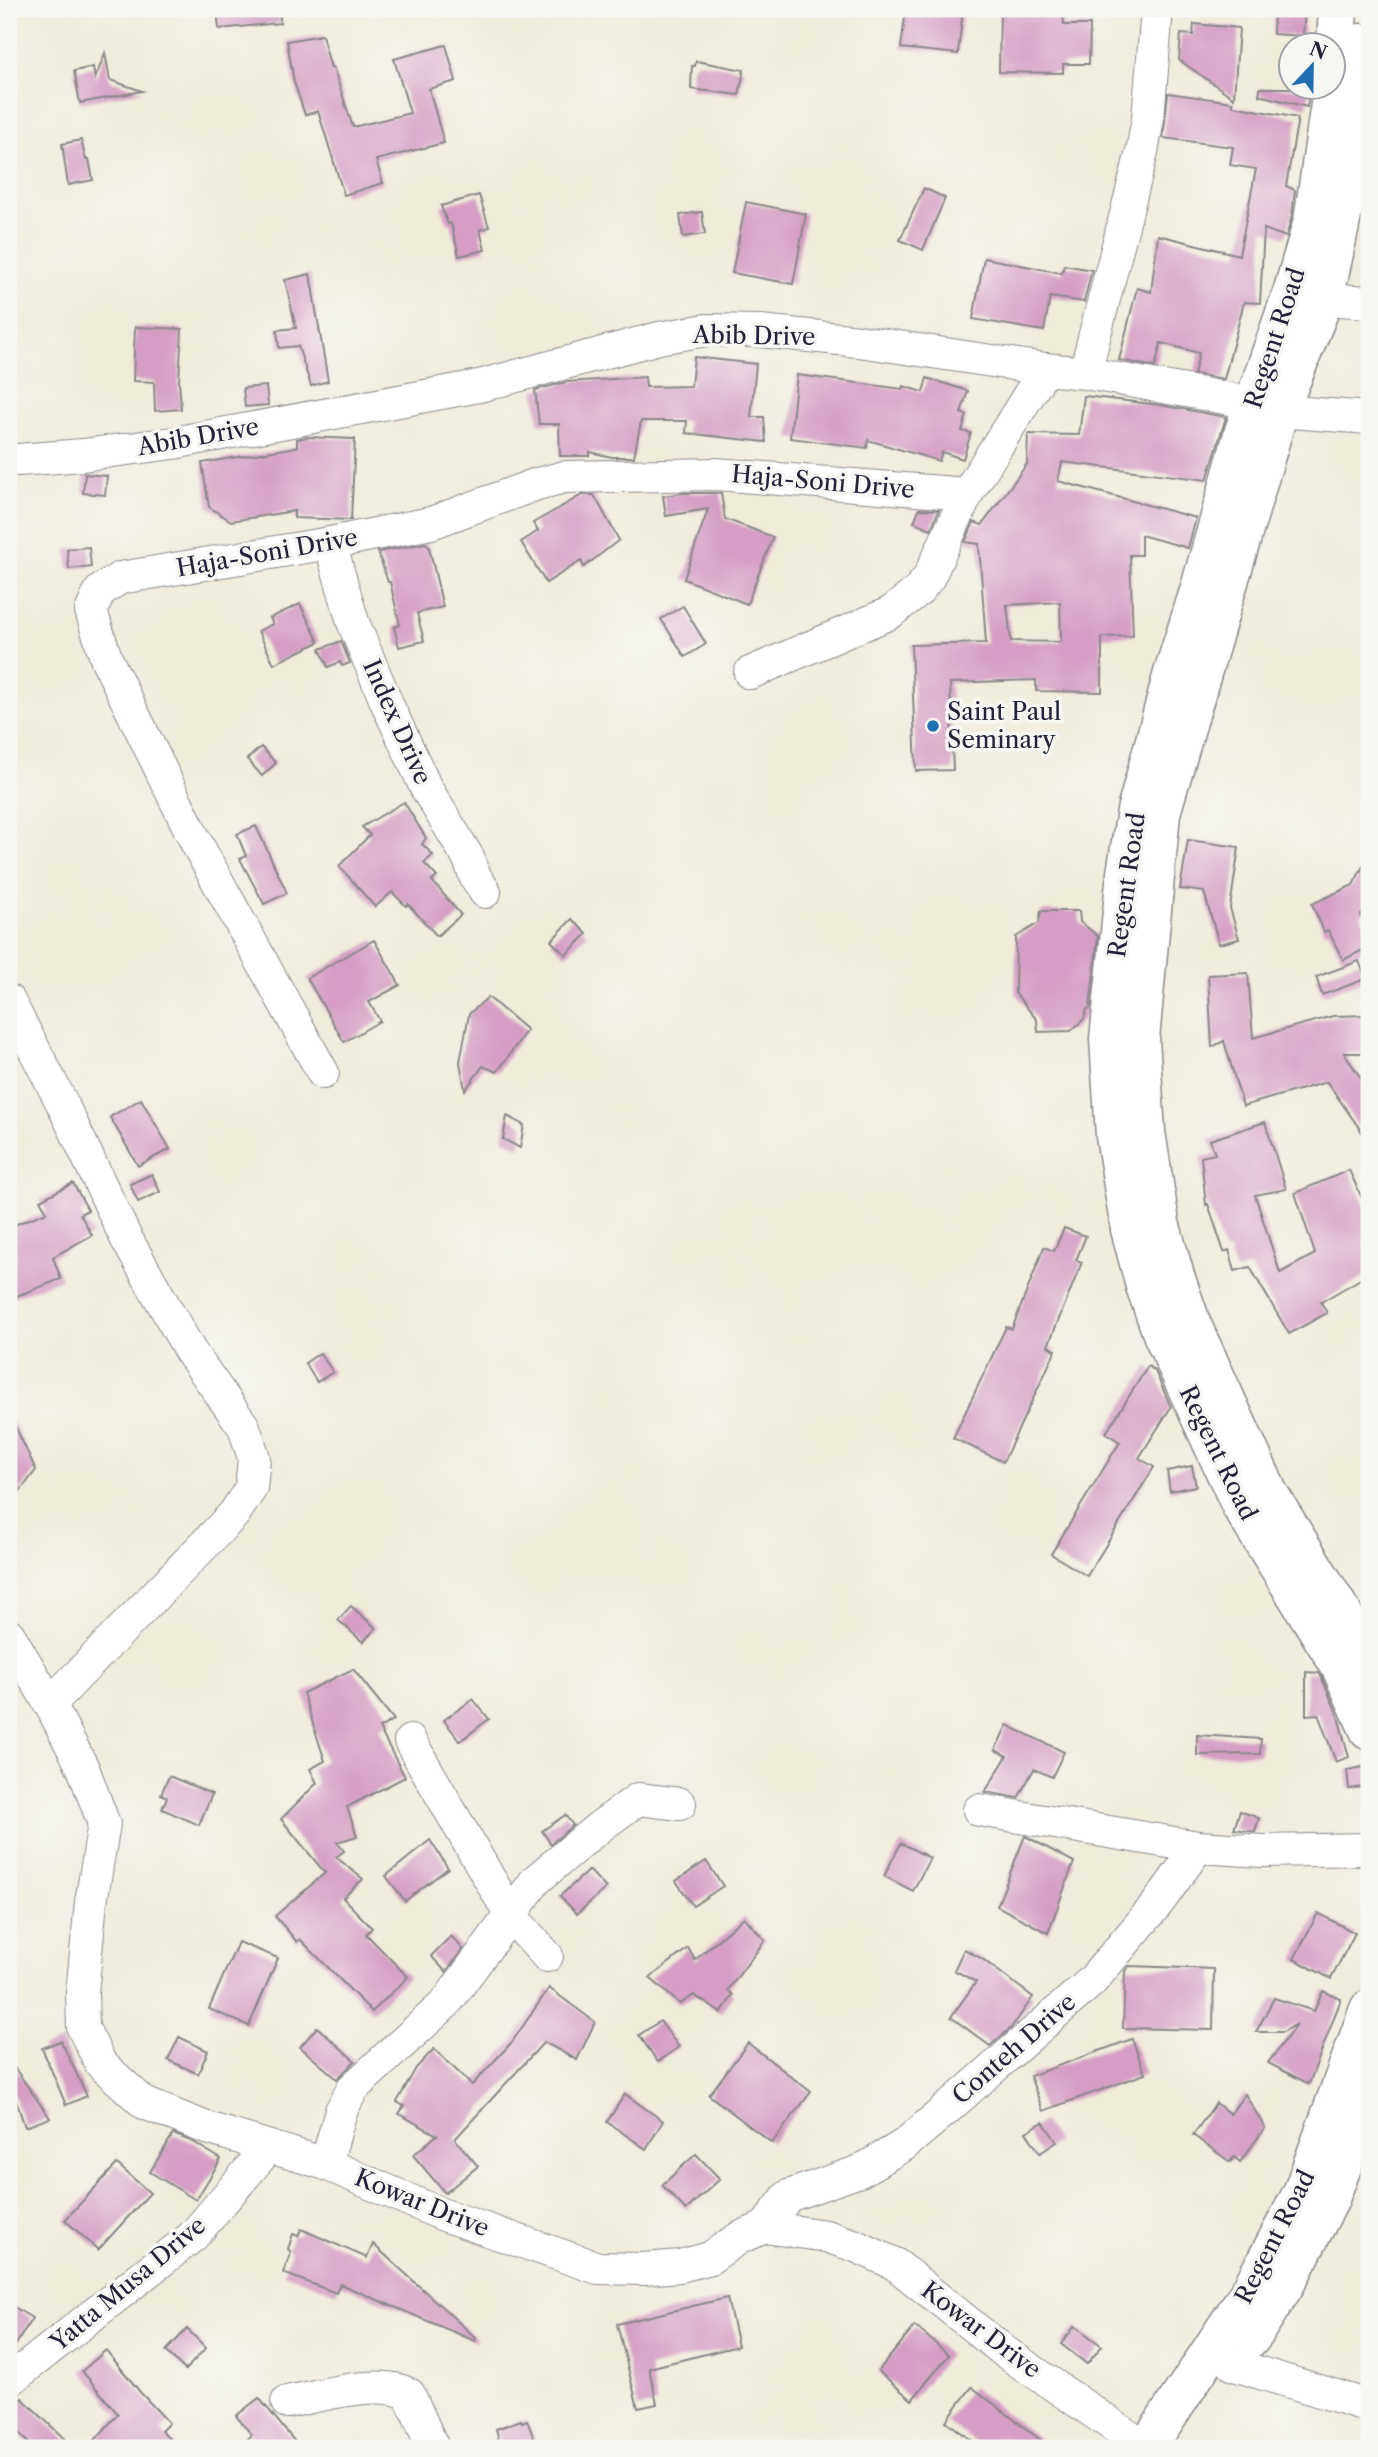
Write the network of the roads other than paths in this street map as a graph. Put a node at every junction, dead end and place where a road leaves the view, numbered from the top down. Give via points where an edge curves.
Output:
1 (1157, 9) edge
2 (1338, 9) edge
3 (1362, 9) edge
4 (1324, 299) junction
5 (1369, 302) edge
6 (1045, 369) junction
7 (1084, 373) junction
8 (1266, 407) junction
9 (1369, 418) edge
10 (18, 460) dead end
11 (967, 494) junction
12 (330, 543) junction
13 (750, 673) dead end
14 (485, 892) dead end
15 (9, 1001) edge
16 (323, 1073) dead end
17 (9, 1635) edge
18 (1369, 1657) edge
19 (50, 1704) junction
20 (1369, 1730) edge
21 (410, 1741) dead end
22 (680, 1804) dead end
23 (979, 1810) dead end
24 (1198, 1847) junction
25 (1369, 1849) edge
26 (511, 1916) junction
27 (547, 1956) dead end
28 (1369, 2009) edge
29 (1369, 2096) edge
30 (268, 2148) junction
31 (326, 2164) junction
32 (765, 2227) junction
33 (1234, 2365) junction
34 (9, 2381) edge
35 (287, 2402) dead end
36 (1369, 2406) edge
37 (433, 2448) edge
38 (1147, 2448) edge
39 (1180, 2448) edge

1 - 7 street via 1146,130
2 - 8 main road, Regent Road via 1334,76 1313,221
3 - 4 main road, Regent Road via 1354,161
4 - 5 street
4 - 8 main road, Regent Road
6 - 7 street, Abib Drive
6 - 10 street, Abib Drive via 859,341 706,330 479,386 173,443
6 - 11 street
7 - 8 street, Abib Drive
8 - 9 street, Abib Drive
8 - 18 main road, Regent Road via 1161,813 1140,1039 1146,1132 1160,1223 1192,1325 1268,1492
8 - 20 main road, Regent Road via 1200,588 1136,811 1109,1039 1112,1098 1129,1228 1163,1336 1241,1506 1339,1666
11 - 12 street, Haja-Soni Drive via 716,474 565,477 431,523
11 - 13 street via 929,578 904,603
12 - 14 street, Index Drive via 353,622 388,706 426,788
12 - 16 street, Haja-Soni Drive via 120,579 100,591 92,611 106,658 197,844
15 - 19 street via 126,1238 190,1352 244,1427 254,1458 251,1488 234,1514
17 - 19 street, Kowar Drive
19 - 30 street, Kowar Drive via 83,1768 104,1824 91,1902 83,2028 101,2064 144,2103
21 - 26 street
22 - 26 street via 638,1799 536,1880
23 - 24 street
24 - 25 street
24 - 32 street, Conteh Drive via 1092,1981 904,2145 860,2171 788,2196
26 - 27 street
26 - 31 street via 446,2003 354,2088 341,2111
28 - 38 main road, Regent Road via 1302,2193 1250,2291
29 - 33 main road, Regent Road via 1329,2201 1286,2283
30 - 31 street, Kowar Drive
30 - 34 street, Yatta Musa Drive via 193,2236
31 - 32 street, Kowar Drive via 441,2214 598,2268 680,2266 710,2258
32 - 38 street, Kowar Drive via 826,2236 895,2264 1005,2352
33 - 36 street
33 - 39 main road, Regent Road
35 - 37 street via 356,2389 402,2391 408,2394

